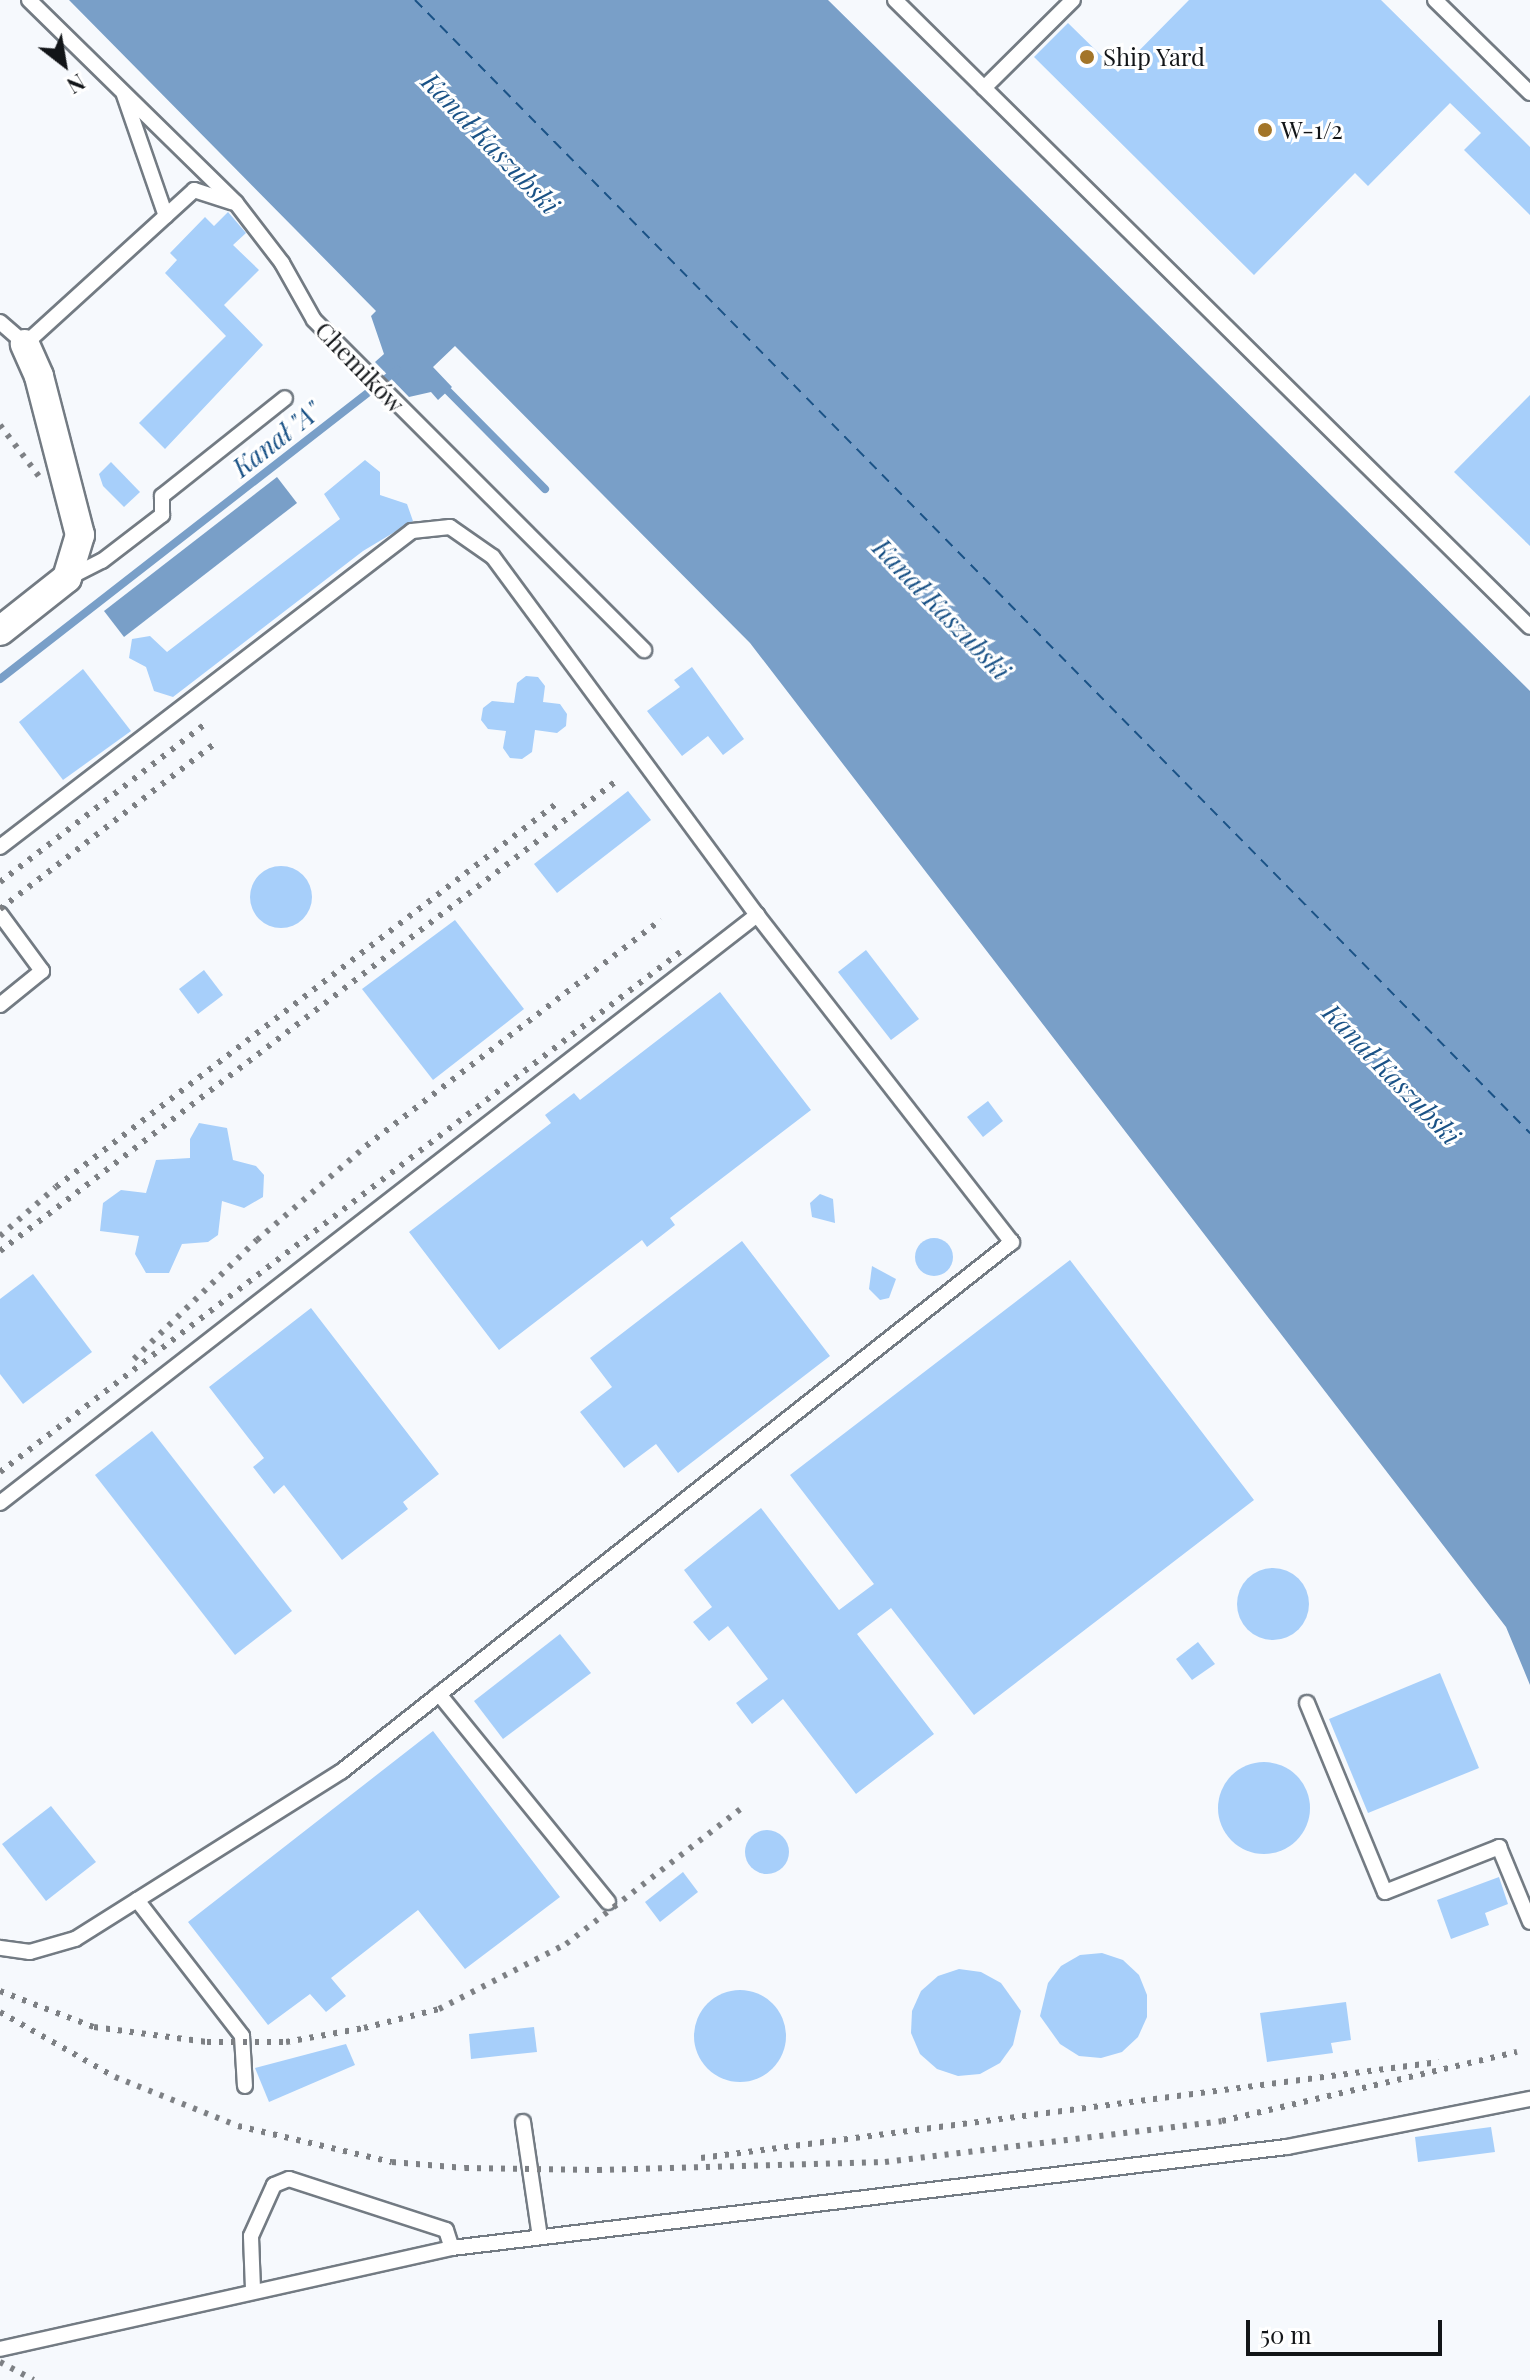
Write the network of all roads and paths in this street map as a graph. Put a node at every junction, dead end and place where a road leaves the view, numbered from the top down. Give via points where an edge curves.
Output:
1 (29, 0) edge
2 (895, 0) edge
3 (1073, 0) edge
4 (1435, 0) edge
5 (984, 88) junction
6 (122, 89) junction
7 (1530, 93) edge
8 (236, 203) junction
9 (166, 216) junction
10 (0, 322) edge
11 (25, 344) junction
12 (285, 398) dead end
13 (67, 578) junction
14 (1530, 627) edge
15 (0, 631) edge
16 (644, 650) dead end
17 (0, 847) edge
18 (0, 914) edge
19 (757, 915) junction
20 (0, 1005) edge
21 (0, 1503) edge
22 (439, 1694) junction
23 (1307, 1703) dead end
24 (137, 1900) junction
25 (608, 1902) dead end
26 (1530, 1922) edge
27 (0, 1948) edge
28 (245, 2086) dead end
29 (1530, 2099) edge
30 (523, 2122) dead end
31 (540, 2237) junction
32 (452, 2248) junction
33 (253, 2289) junction
34 (0, 2349) edge

1 - 6 lane, Chemików
2 - 5 lane
3 - 5 lane
4 - 7 lane
5 - 14 lane
6 - 8 lane, Chemików
6 - 9 lane
8 - 9 lane via 194,190
8 - 16 lane, Chemików via 282,263 314,320
9 - 11 lane
10 - 11 lane
11 - 13 street via 75,503 80,535
12 - 13 lane via 162,496 162,515 102,561
13 - 15 street
17 - 19 lane via 412,531 450,527 493,557
18 - 20 lane via 42,971
19 - 21 lane
19 - 22 lane via 1012,1242
22 - 24 lane via 342,1771
22 - 25 lane
23 - 26 lane via 1385,1892 1499,1847
24 - 27 lane via 75,1939 30,1952
24 - 28 lane via 242,2036
29 - 31 lane via 1287,2147
30 - 31 lane
31 - 32 lane
32 - 33 lane
32 - 33 lane via 446,2230 289,2179 274,2185 251,2236
33 - 34 lane via 205,2305

